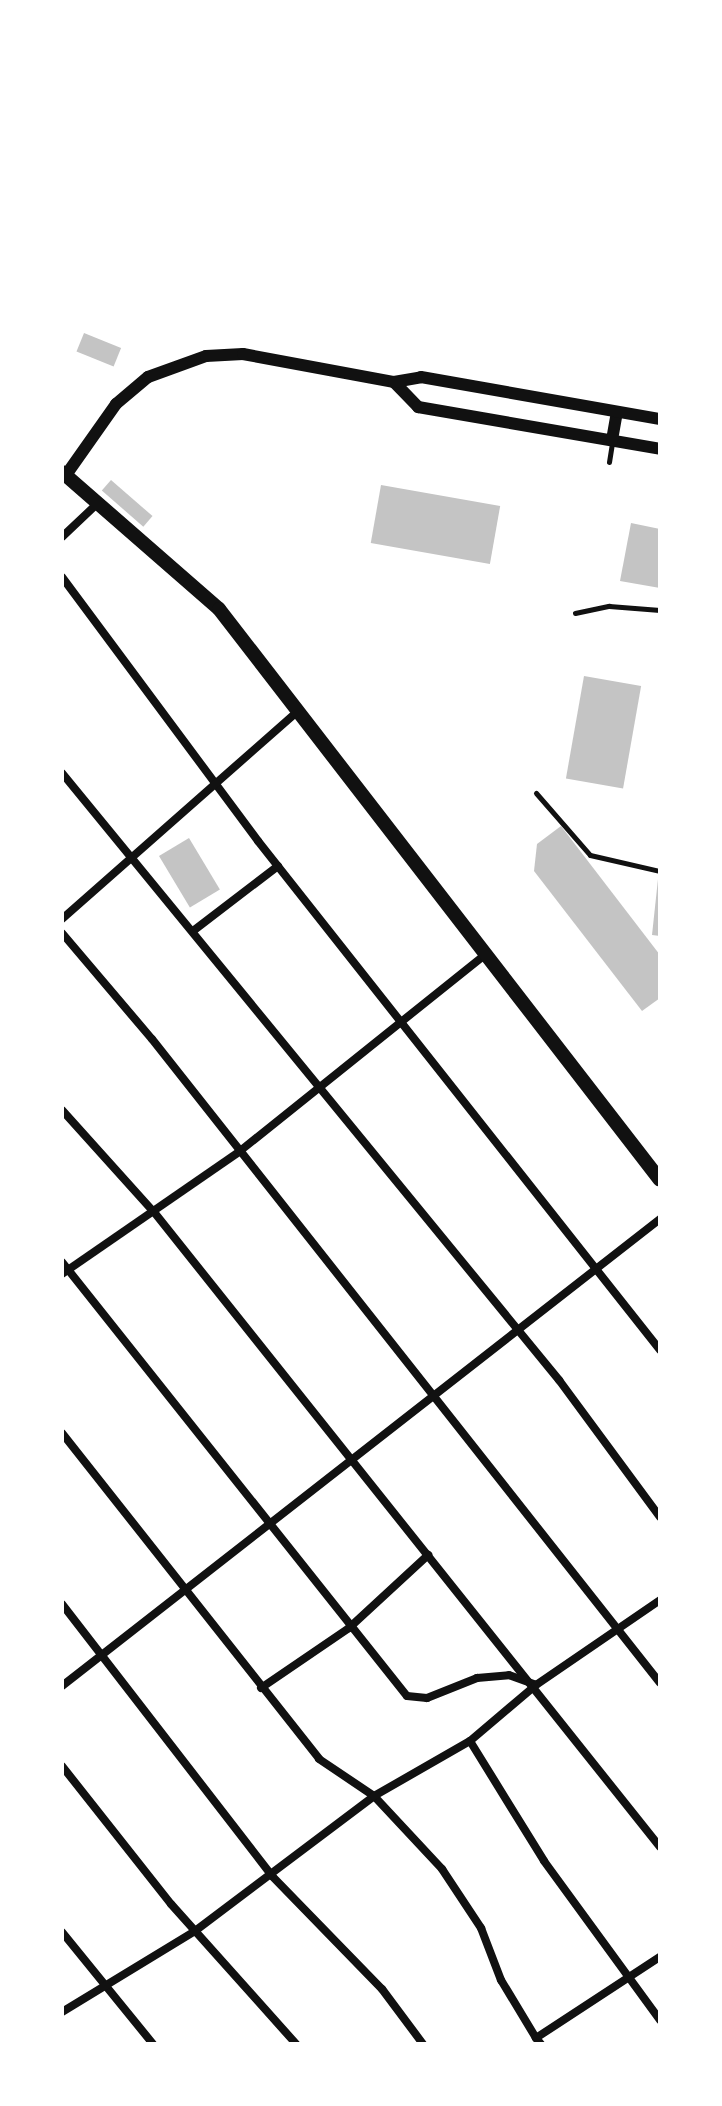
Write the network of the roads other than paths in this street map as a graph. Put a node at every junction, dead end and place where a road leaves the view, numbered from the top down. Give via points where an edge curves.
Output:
1 (394, 382) junction
2 (617, 412) junction
3 (660, 419) edge
4 (612, 440) junction
5 (660, 449) edge
6 (609, 462) dead end
7 (64, 474) edge
8 (98, 503) junction
9 (62, 537) edge
10 (62, 577) edge
11 (660, 610) edge
12 (575, 613) dead end
13 (298, 711) junction
14 (62, 773) edge
15 (217, 787) junction
16 (536, 793) dead end
17 (134, 859) junction
18 (278, 866) junction
19 (660, 871) edge
20 (62, 919) edge
21 (193, 931) junction
22 (62, 933) edge
23 (486, 954) junction
24 (399, 1019) junction
25 (318, 1084) junction
26 (62, 1110) edge
27 (240, 1151) junction
28 (660, 1180) edge
29 (154, 1212) junction
30 (660, 1219) edge
31 (64, 1268) edge
32 (597, 1269) junction
33 (517, 1333) junction
34 (660, 1350) edge
35 (434, 1398) junction
36 (62, 1433) edge
37 (351, 1464) junction
38 (660, 1517) edge
39 (272, 1526) junction
40 (428, 1555) junction
41 (185, 1595) junction
42 (660, 1600) edge
43 (62, 1604) edge
44 (349, 1628) junction
45 (615, 1630) junction
46 (103, 1655) junction
47 (660, 1683) edge
48 (536, 1685) junction
49 (62, 1686) edge
50 (261, 1688) junction
51 (470, 1741) junction
52 (62, 1766) edge
53 (374, 1796) junction
54 (660, 1847) edge
55 (272, 1876) junction
56 (195, 1931) junction
57 (62, 1932) edge
58 (660, 1957) edge
59 (630, 1979) junction
60 (105, 1986) junction
61 (62, 2012) edge
62 (660, 2020) edge
63 (539, 2041) edge
64 (153, 2044) edge
65 (296, 2044) edge
66 (423, 2044) edge

1 - 2 street via 421,377
1 - 4 street via 418,407
1 - 7 street via 243,354 206,356 159,372 137,386 116,404
2 - 3 street
2 - 4 street
4 - 5 street
4 - 6 lane
7 - 8 main road
8 - 9 street
8 - 13 main road via 219,609
10 - 15 street
11 - 12 lane via 609,606
13 - 15 street
13 - 23 main road
14 - 17 street
15 - 17 street
15 - 18 street
16 - 19 lane via 590,855
17 - 20 street
17 - 21 street
18 - 21 street
18 - 24 street
21 - 25 street
22 - 27 street
23 - 24 street
23 - 28 main road
24 - 25 street
24 - 32 street
25 - 27 street
25 - 33 street
26 - 29 street
27 - 29 street
27 - 35 street
29 - 31 street
29 - 37 street
30 - 32 street
31 - 39 street
32 - 33 street
32 - 34 street
33 - 35 street
33 - 38 street via 559,1380
35 - 37 street
35 - 45 street
36 - 41 street
37 - 39 street
37 - 40 street
39 - 41 street
39 - 44 street
40 - 44 street
40 - 48 street
41 - 46 street
41 - 50 street
42 - 45 street
43 - 46 street
44 - 48 street via 407,1696 427,1698 477,1678 509,1675
44 - 50 street
45 - 47 street
45 - 48 street
46 - 49 street
46 - 55 street
48 - 51 street
48 - 54 street
50 - 53 street via 319,1759
51 - 53 street
51 - 59 street via 544,1861
52 - 56 street
53 - 55 street
53 - 63 street via 442,1869 481,1928 501,1980
55 - 56 street
55 - 66 street via 382,1989
56 - 60 street
56 - 65 street
57 - 60 street
58 - 59 street
59 - 62 street
59 - 63 street
60 - 61 street
60 - 64 street

